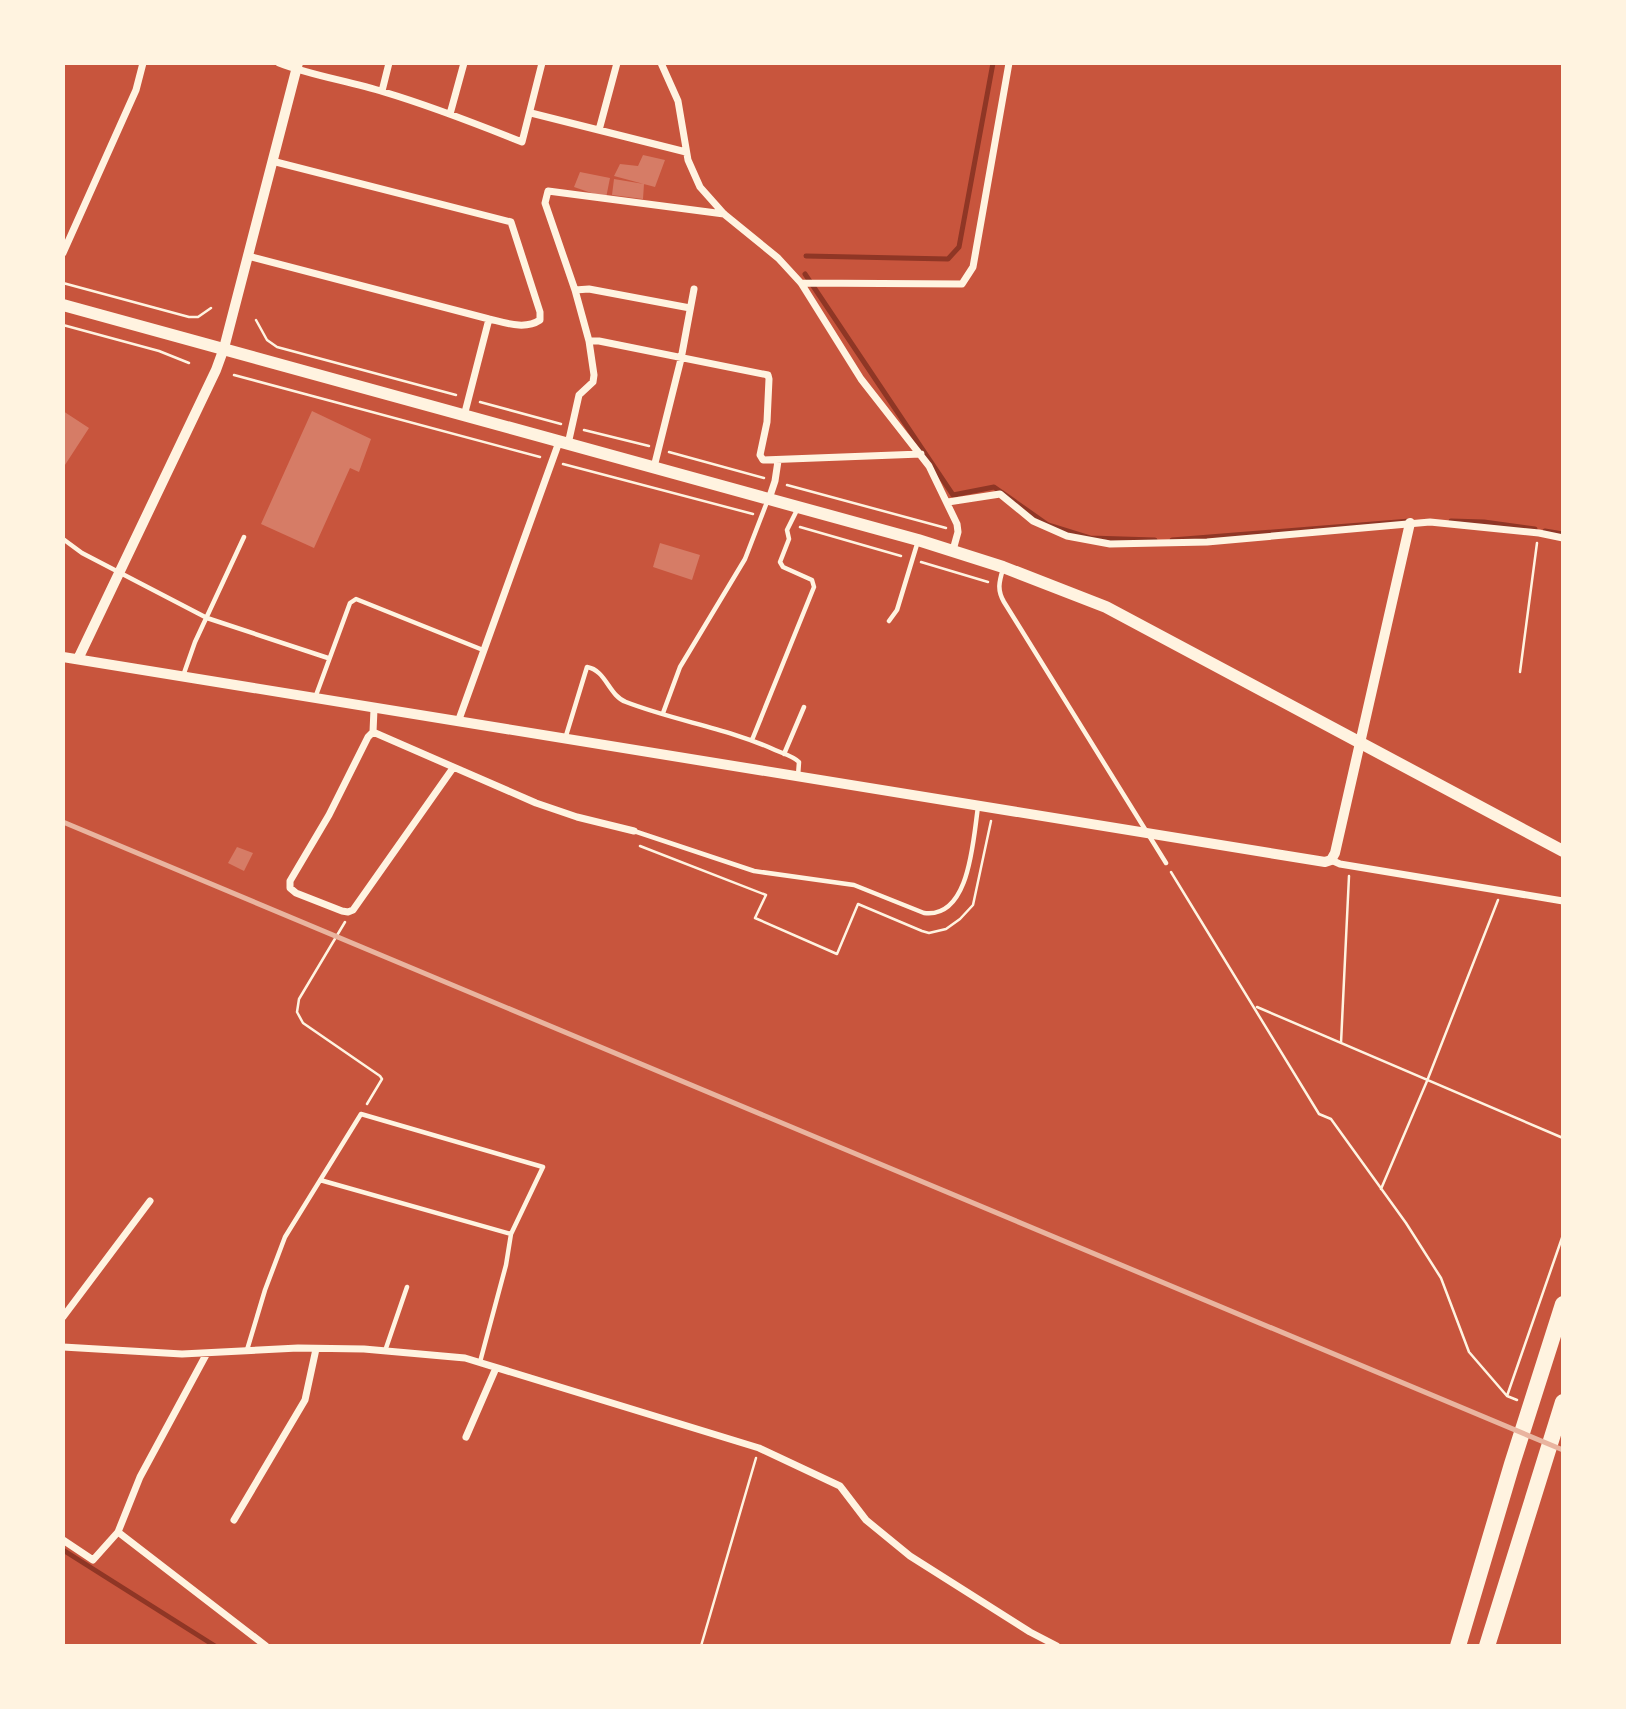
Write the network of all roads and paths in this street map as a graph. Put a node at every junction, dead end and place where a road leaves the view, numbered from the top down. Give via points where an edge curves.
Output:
1 (143, 63) edge
2 (279, 63) edge
3 (389, 63) edge
4 (464, 63) edge
5 (542, 63) edge
6 (617, 63) edge
7 (661, 63) edge
8 (1009, 63) edge
9 (297, 66) edge
10 (382, 91) junction
11 (531, 113) junction
12 (450, 114) junction
13 (599, 130) junction
14 (686, 152) junction
15 (272, 161) junction
16 (724, 214) junction
17 (63, 253) edge
18 (248, 256) junction
19 (63, 283) edge
20 (802, 284) junction
21 (694, 289) dead end
22 (575, 290) junction
23 (63, 305) edge
24 (211, 309) dead end
25 (690, 309) junction
26 (489, 319) junction
27 (256, 320) dead end
28 (63, 325) edge
29 (589, 341) junction
30 (224, 348) junction
31 (681, 359) junction
32 (189, 363) dead end
33 (234, 375) dead end
34 (460, 396) dead end
35 (480, 402) dead end
36 (464, 416) junction
37 (565, 425) dead end
38 (580, 429) dead end
39 (563, 443) junction
40 (652, 447) dead end
41 (665, 451) dead end
42 (920, 454) junction
43 (547, 459) dead end
44 (778, 461) junction
45 (654, 467) junction
46 (765, 478) dead end
47 (784, 484) dead end
48 (769, 499) junction
49 (948, 502) junction
50 (798, 507) junction
51 (1410, 523) junction
52 (947, 529) dead end
53 (1539, 533) junction
54 (244, 537) dead end
55 (1563, 538) edge
56 (63, 539) edge
57 (918, 540) junction
58 (953, 550) junction
59 (1003, 567) junction
60 (120, 572) junction
61 (205, 617) junction
62 (889, 621) dead end
63 (483, 650) junction
64 (63, 657) edge
65 (78, 659) junction
66 (328, 659) junction
67 (1520, 672) dead end
68 (183, 677) junction
69 (314, 699) junction
70 (804, 707) dead end
71 (374, 709) junction
72 (663, 713) junction
73 (458, 722) junction
74 (373, 732) junction
75 (564, 740) junction
76 (752, 740) junction
77 (1360, 742) junction
78 (784, 754) junction
79 (453, 768) junction
80 (798, 776) junction
81 (978, 805) junction
82 (991, 821) dead end
83 (634, 831) joint
84 (1147, 833) junction
85 (641, 846) dead end
86 (1563, 851) edge
87 (1331, 860) junction
88 (1166, 863) joint
89 (1348, 866) junction
90 (1501, 891) junction
91 (1563, 901) edge
92 (348, 912) junction
93 (1255, 1007) junction
94 (1341, 1043) junction
95 (1427, 1081) junction
96 (361, 1114) junction
97 (1563, 1138) edge
98 (320, 1180) junction
99 (1381, 1189) junction
100 (150, 1201) dead end
101 (511, 1234) junction
102 (1563, 1235) edge
103 (407, 1287) dead end
104 (1563, 1304) edge
105 (63, 1317) edge
106 (63, 1347) edge
107 (316, 1349) junction
108 (247, 1351) junction
109 (385, 1351) junction
110 (207, 1353) junction
111 (480, 1363) junction
112 (496, 1368) junction
113 (1507, 1396) junction
114 (1518, 1400) dead end
115 (1563, 1402) edge
116 (466, 1437) dead end
117 (759, 1448) junction
118 (234, 1520) dead end
119 (118, 1532) junction
120 (63, 1540) edge
121 (267, 1646) edge
122 (701, 1646) edge
123 (1056, 1646) edge
124 (1458, 1646) edge
125 (1487, 1646) edge

1 - 17 street via 136,90
2 - 9 street
3 - 10 street
4 - 12 street
5 - 11 street
6 - 13 street
7 - 14 street via 678,101
8 - 20 street via 973,267 962,285
9 - 10 street
9 - 15 street
10 - 12 street
11 - 12 street via 522,142
11 - 13 street
13 - 14 street
14 - 16 street via 700,187
15 - 18 street
15 - 26 street via 511,222 540,320 524,326
16 - 20 street
16 - 22 street via 548,191 545,203
18 - 26 street
18 - 30 street
19 - 24 path via 189,317
20 - 42 street via 861,379
21 - 25 street
22 - 25 street
22 - 29 street
23 - 30 main road
25 - 31 street
26 - 36 street
27 - 34 path via 277,347
28 - 32 path
29 - 31 street
29 - 39 street via 593,382 579,395
30 - 36 main road
30 - 60 street
31 - 44 street via 768,375 767,422 760,455 763,460
31 - 45 street
33 - 43 path
35 - 37 path
36 - 39 main road
38 - 40 path
39 - 45 main road
39 - 63 street
41 - 46 path
42 - 44 street
42 - 49 street
44 - 48 street
45 - 48 main road
47 - 52 path
48 - 50 main road
48 - 72 lane via 745,559 680,667
49 - 51 street via 1000,494 1033,521 1067,536 1110,544 1207,542
49 - 58 street via 958,532
50 - 57 main road
50 - 76 lane via 780,562 812,580 814,587
51 - 53 street
51 - 77 street
53 - 55 street
53 - 67 path
54 - 61 lane
56 - 60 lane
57 - 58 main road
57 - 62 lane via 897,610
58 - 59 main road
59 - 77 main road via 1106,607
59 - 84 lane via 999,594 1003,602
60 - 61 lane
60 - 65 street
61 - 66 lane
61 - 68 lane
63 - 66 lane via 356,599 350,603
63 - 73 street
64 - 65 street
65 - 68 street
66 - 69 lane
68 - 69 street
69 - 71 street
70 - 78 lane
71 - 73 street
71 - 74 street
72 - 75 lane via 622,701 599,672 587,667
72 - 76 lane
73 - 75 street
74 - 79 street
74 - 92 street via 290,881 296,893
75 - 80 street
76 - 78 lane
77 - 86 main road
77 - 87 street
78 - 80 lane via 799,762
79 - 83 street via 536,803
79 - 92 street via 358,905
80 - 81 street
81 - 83 lane via 960,893 950,907 933,915 854,885 754,871
81 - 84 street
82 - 85 path via 973,905 960,919 929,933 858,904 837,954 755,918 766,895
84 - 87 street
84 - 88 lane
87 - 89 street
88 - 93 path
89 - 90 street
89 - 94 path
90 - 91 street
90 - 95 path
92 - 96 path via 297,1006 303,1023 382,1079
93 - 94 path
93 - 99 path via 1320,1114 1331,1119
94 - 95 path
95 - 97 path
95 - 99 path
96 - 98 lane
96 - 101 lane via 543,1167
98 - 101 lane
98 - 108 lane via 285,1237
99 - 113 path via 1441,1278 1469,1352
100 - 105 street
101 - 111 lane
102 - 113 path
103 - 109 lane
104 - 124 highway
106 - 110 street
107 - 108 street
107 - 109 street
107 - 118 street via 305,1400
108 - 110 street
109 - 111 street
110 - 119 street via 140,1477
111 - 112 street
112 - 116 street
112 - 117 street
113 - 114 path
115 - 125 highway
117 - 122 path
117 - 123 street via 841,1486 866,1520 910,1556
119 - 120 street via 93,1560
119 - 121 street

